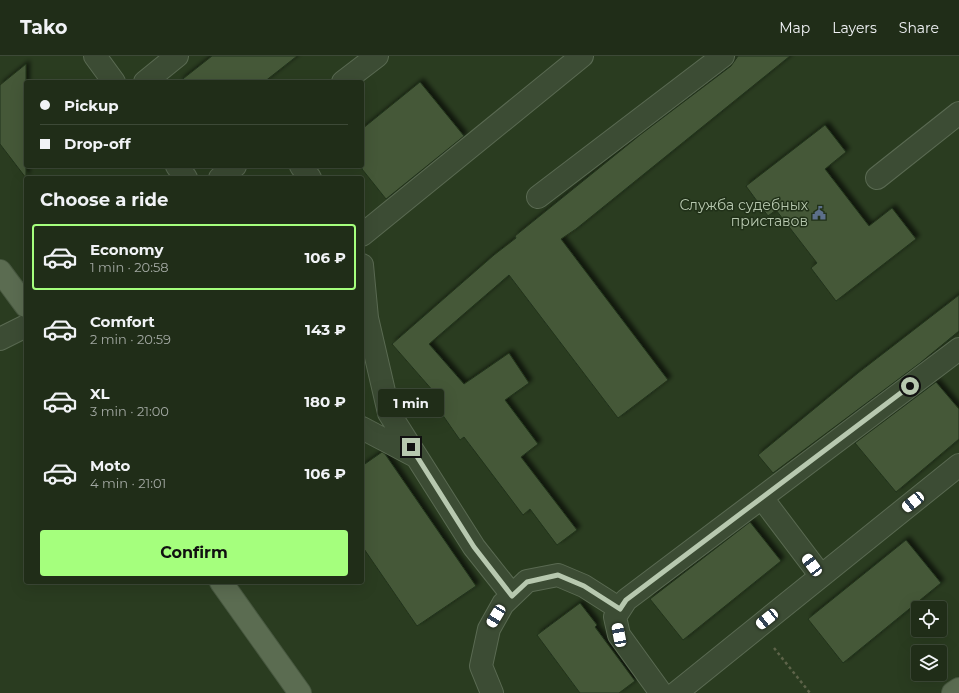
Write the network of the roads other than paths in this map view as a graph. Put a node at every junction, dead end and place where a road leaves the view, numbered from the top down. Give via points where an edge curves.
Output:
1 (95, 56) edge
2 (177, 56) edge
3 (377, 56) edge
4 (582, 56) edge
5 (723, 56) edge
6 (113, 80) edge
7 (147, 80) edge
8 (346, 80) edge
9 (959, 113) edge
10 (232, 168) edge
11 (302, 168) edge
12 (222, 176) edge
13 (308, 176) edge
14 (877, 178) dead end
15 (538, 197) dead end
16 (364, 233) edge
17 (0, 271) edge
18 (364, 283) edge
19 (24, 303) edge
20 (24, 327) edge
21 (0, 339) edge
22 (959, 349) edge
23 (364, 429) edge
24 (418, 458) junction
25 (959, 465) edge
26 (762, 498) junction
27 (821, 576) junction
28 (222, 584) edge
29 (512, 596) junction
30 (620, 609) junction
31 (959, 689) edge
32 (300, 693) edge
33 (492, 693) edge
34 (661, 693) edge
35 (676, 693) edge
36 (953, 693) edge

1 - 6 street
2 - 7 street
3 - 8 street
4 - 16 street
5 - 15 street
9 - 14 street
10 - 12 street
11 - 13 street
17 - 19 main road
18 - 24 street via 368,318 390,413
20 - 21 street
22 - 26 street
23 - 24 street
24 - 29 street via 474,547
25 - 27 street
26 - 27 street
26 - 30 street via 626,600
27 - 35 street
28 - 32 main road
29 - 30 street via 527,582 558,575 584,586
29 - 33 street via 503,604 488,629 481,666
30 - 34 street via 615,617 619,635
31 - 36 main road

